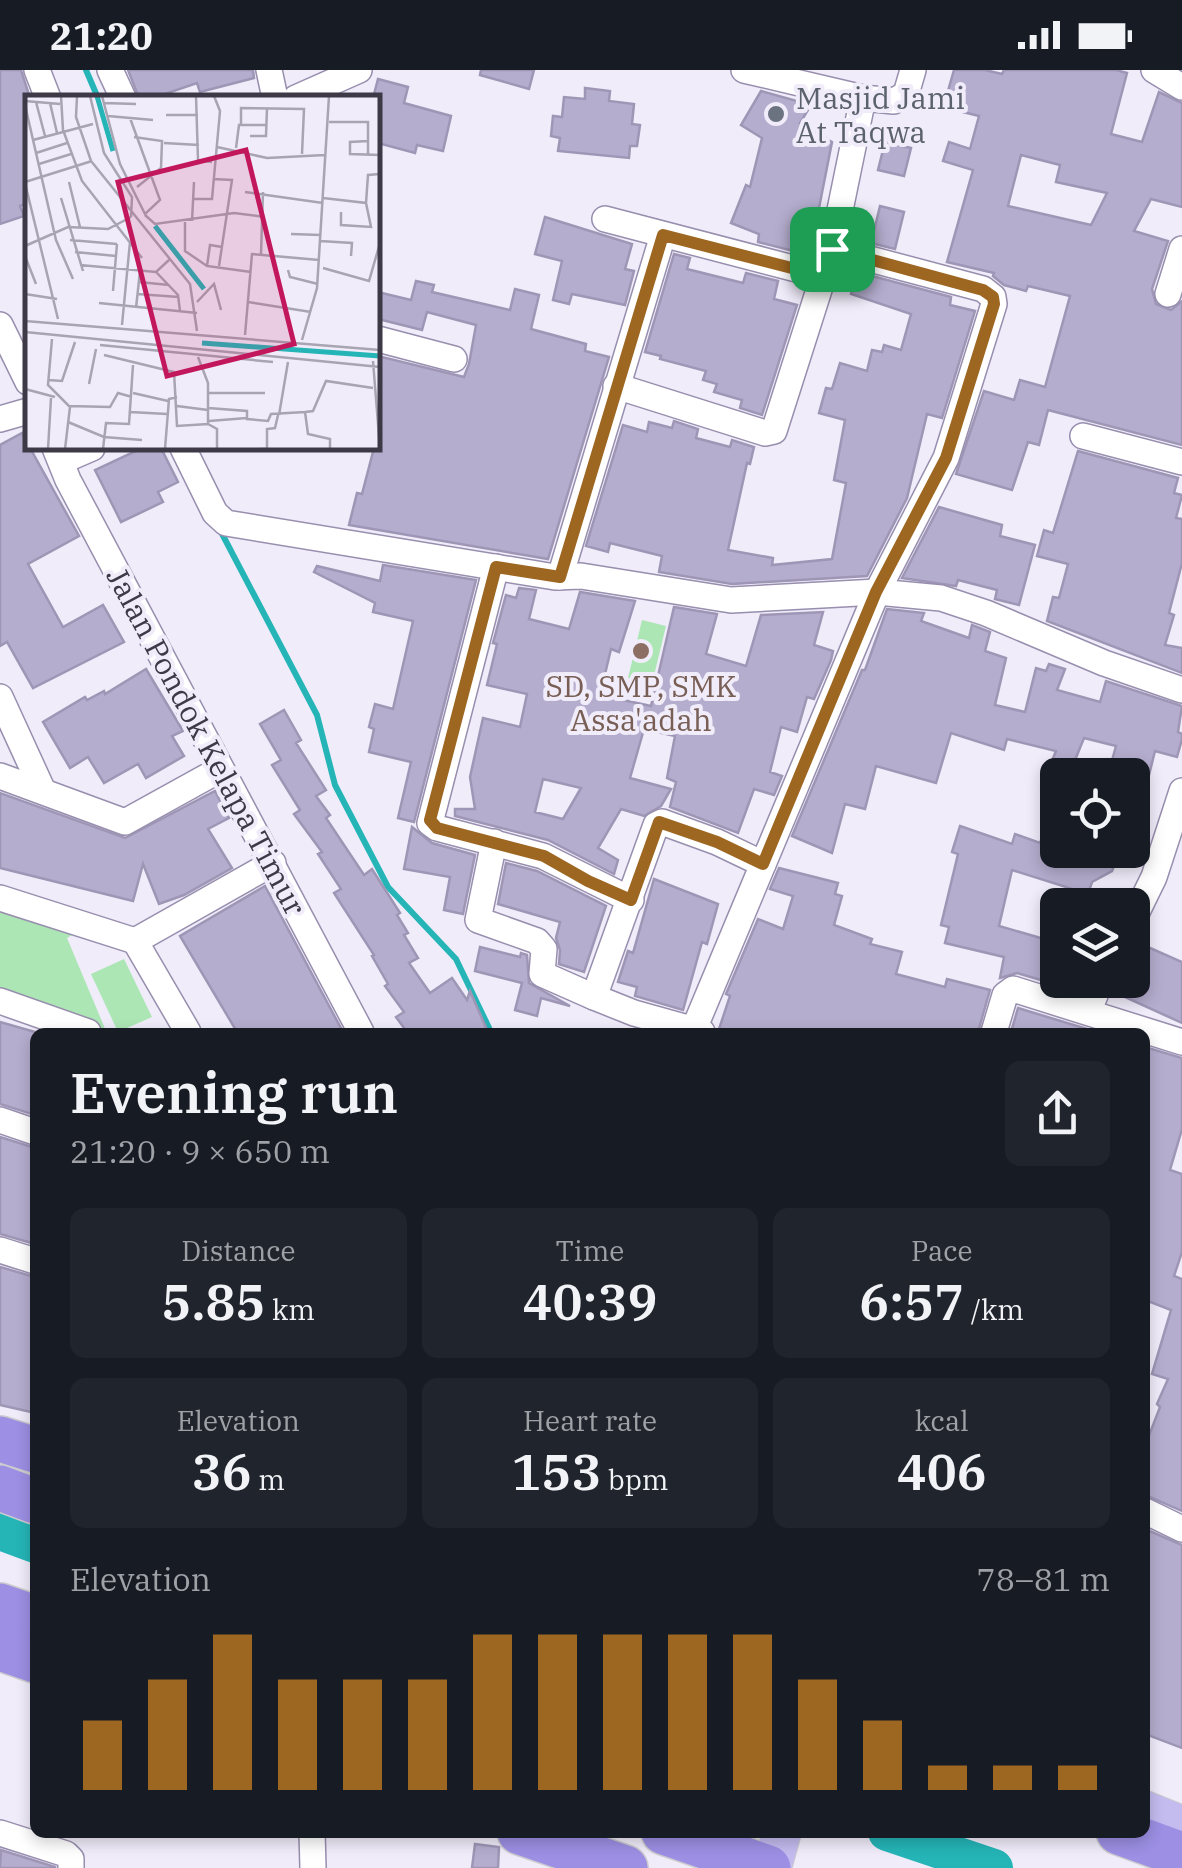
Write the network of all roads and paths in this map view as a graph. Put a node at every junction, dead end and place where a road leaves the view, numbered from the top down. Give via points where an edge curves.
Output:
1 (38, 70) edge
2 (110, 70) edge
3 (269, 70) edge
4 (360, 70) edge
5 (744, 70) edge
6 (913, 70) edge
7 (1154, 70) edge
8 (1182, 87) edge
9 (47, 95) edge
10 (121, 95) edge
11 (274, 95) edge
12 (303, 95) edge
13 (863, 98) junction
14 (605, 219) dead end
15 (663, 235) junction
16 (832, 249) junction
17 (1182, 249) edge
18 (823, 276) junction
19 (1168, 294) dead end
20 (0, 325) edge
21 (380, 340) edge
22 (454, 360) dead end
23 (25, 376) edge
24 (616, 386) junction
25 (25, 412) edge
26 (0, 420) edge
27 (1083, 436) dead end
28 (184, 450) edge
29 (58, 454) edge
30 (1182, 462) edge
31 (496, 567) junction
32 (560, 577) junction
33 (876, 592) junction
34 (1182, 690) edge
35 (0, 697) edge
36 (219, 770) junction
37 (0, 776) edge
38 (43, 791) junction
39 (1182, 791) edge
40 (494, 842) junction
41 (274, 863) junction
42 (763, 864) junction
43 (1148, 888) edge
44 (0, 898) edge
45 (631, 900) junction
46 (135, 942) junction
47 (594, 997) junction
48 (1094, 998) edge
49 (0, 1002) edge
50 (1089, 1010) junction
51 (76, 1028) edge
52 (186, 1028) edge
53 (359, 1028) edge
54 (687, 1028) edge
55 (699, 1028) edge
56 (995, 1028) edge
57 (1141, 1028) edge
58 (1150, 1031) edge
59 (1182, 1042) edge
60 (0, 1120) edge
61 (30, 1130) edge
62 (0, 1250) edge
63 (30, 1260) edge
64 (0, 1423) edge
65 (30, 1433) edge
66 (0, 1438) edge
67 (30, 1448) edge
68 (0, 1488) edge
69 (30, 1499) edge
70 (1150, 1513) edge
71 (1182, 1529) edge
72 (0, 1606) edge
73 (30, 1616) edge
74 (0, 1648) edge
75 (30, 1658) edge
76 (0, 1664) edge
77 (30, 1676) edge
78 (1150, 1812) edge
79 (1182, 1825) edge
80 (0, 1833) edge
81 (312, 1838) edge
82 (508, 1838) edge
83 (693, 1838) edge
84 (1135, 1838) edge
85 (537, 1850) edge
86 (774, 1855) edge
87 (1182, 1855) edge
88 (68, 1861) edge
89 (313, 1868) edge
90 (600, 1868) edge
91 (625, 1868) edge

1 - 9 street
2 - 10 street
3 - 11 street
4 - 12 street
5 - 13 street
6 - 13 street via 902,99
7 - 8 street
13 - 16 street
14 - 15 street
15 - 18 street
15 - 24 street
16 - 18 street
16 - 33 street via 993,297 946,458
17 - 19 street
18 - 24 street via 770,434
20 - 23 street
21 - 22 street
24 - 32 street
25 - 26 street
27 - 30 street
28 - 31 street via 226,523
29 - 36 street, Jalan Pondok Kelapa Timur
31 - 32 street
31 - 40 street via 430,820 437,828
32 - 33 street via 731,600
33 - 34 street via 964,604
33 - 42 street
35 - 38 street
36 - 38 street via 125,822
36 - 41 street, Jalan Pondok Kelapa Timur
37 - 38 street
39 - 43 street
40 - 45 street via 544,856
40 - 47 street via 478,920 537,940 544,950 542,974
41 - 46 street
41 - 53 street, Jalan Pondok Kelapa Timur
42 - 45 street via 659,822
42 - 55 street
44 - 46 street
45 - 47 street
46 - 52 street
47 - 54 street
48 - 50 street
49 - 51 street
50 - 56 street via 1014,988
50 - 57 street
58 - 59 street
60 - 61 street
62 - 63 street
64 - 65 main road
66 - 67 highway
68 - 69 highway
70 - 71 street
72 - 73 highway
74 - 75 highway
76 - 77 main road
78 - 79 main road
80 - 88 street
81 - 89 street
82 - 85 main road
83 - 86 highway
84 - 87 highway
85 - 90 main road
85 - 91 highway

